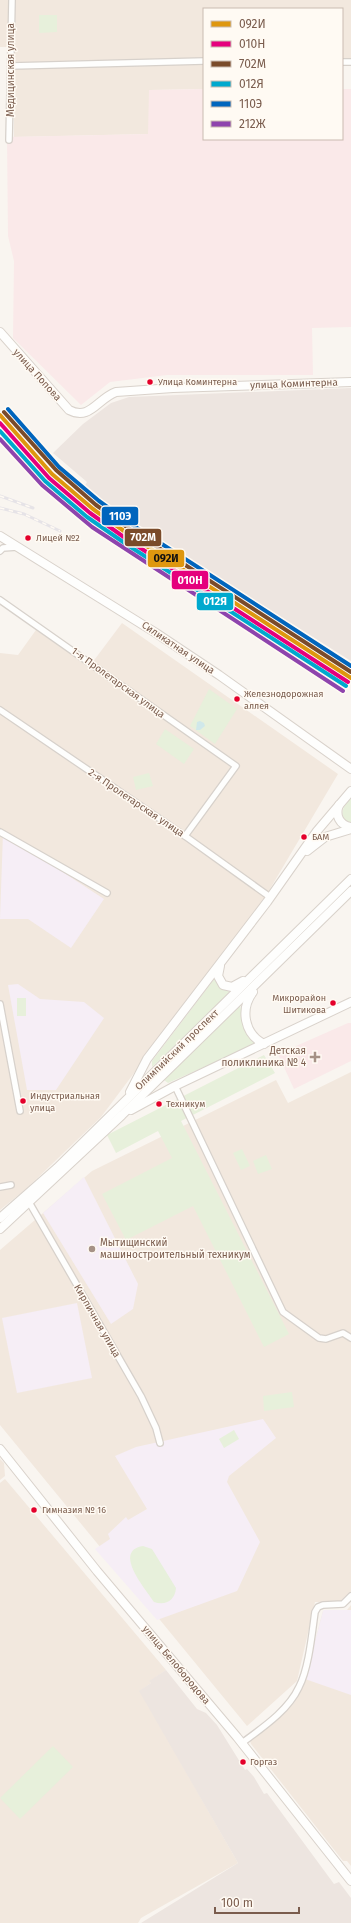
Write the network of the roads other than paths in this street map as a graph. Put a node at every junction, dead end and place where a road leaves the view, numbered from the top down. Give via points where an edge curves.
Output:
1 (12, 0) edge
2 (203, 61) edge
3 (11, 66) junction
4 (9, 140) dead end
5 (0, 332) edge
6 (351, 382) edge
7 (77, 414) joint
8 (0, 536) edge
9 (20, 547) junction
10 (0, 551) edge
11 (0, 600) edge
12 (0, 710) edge
13 (351, 769) edge
14 (351, 791) edge
15 (340, 802) junction
16 (351, 828) edge
17 (0, 832) edge
18 (185, 836) junction
19 (300, 857) junction
20 (351, 879) edge
21 (351, 891) edge
22 (107, 893) dead end
23 (270, 897) junction
24 (220, 965) junction
25 (255, 972) junction
26 (261, 981) junction
27 (351, 1002) edge
28 (0, 1004) edge
29 (264, 1044) junction
30 (175, 1086) junction
31 (127, 1098) junction
32 (20, 1111) dead end
33 (122, 1115) junction
34 (11, 1185) dead end
35 (0, 1187) edge
36 (29, 1202) junction
37 (0, 1218) edge
38 (0, 1229) edge
39 (351, 1338) edge
40 (160, 1443) dead end
41 (0, 1449) edge
42 (351, 1596) edge
43 (242, 1743) junction
44 (351, 1881) edge

1 - 3 street, Медицинская улица
2 - 3 street
3 - 4 street, Медицинская улица
5 - 7 main road, улица Попова via 69,410
6 - 7 main road, улица Коминтерна via 116,392 108,395 86,413
8 - 9 main road, Силикатная улица
9 - 10 street via 3,548
9 - 13 main road, Силикатная улица via 201,663
11 - 18 street, 1-я Пролетарская улица via 236,766
12 - 18 street, 2-я Пролетарская улица
14 - 15 main road
15 - 16 main road via 337,811 339,819
15 - 19 main road
16 - 19 main road via 320,840
17 - 22 street
18 - 23 street, 2-я Пролетарская улица
19 - 23 main road
20 - 25 main road, Олимпийский проспект
21 - 26 main road, Олимпийский проспект
23 - 24 main road
24 - 25 main road via 219,979 226,986 236,985
24 - 31 main road via 147,1059
25 - 31 main road, Олимпийский проспект
26 - 29 main road via 245,1006 245,1013 249,1029
26 - 33 main road, Олимпийский проспект
27 - 29 main road
28 - 32 street
29 - 30 main road
30 - 33 main road
30 - 39 street via 283,1312 319,1338 326,1339 343,1333
31 - 37 main road, Олимпийский проспект via 57,1168
33 - 36 main road, Олимпийский проспект
34 - 35 street
36 - 38 main road, Олимпийский проспект
36 - 40 street, Кирпичная улица via 141,1396
41 - 43 main road, улица Белобородова via 97,1572
42 - 43 street via 343,1604 318,1607 299,1688 284,1708
43 - 44 main road, улица Белобородова

